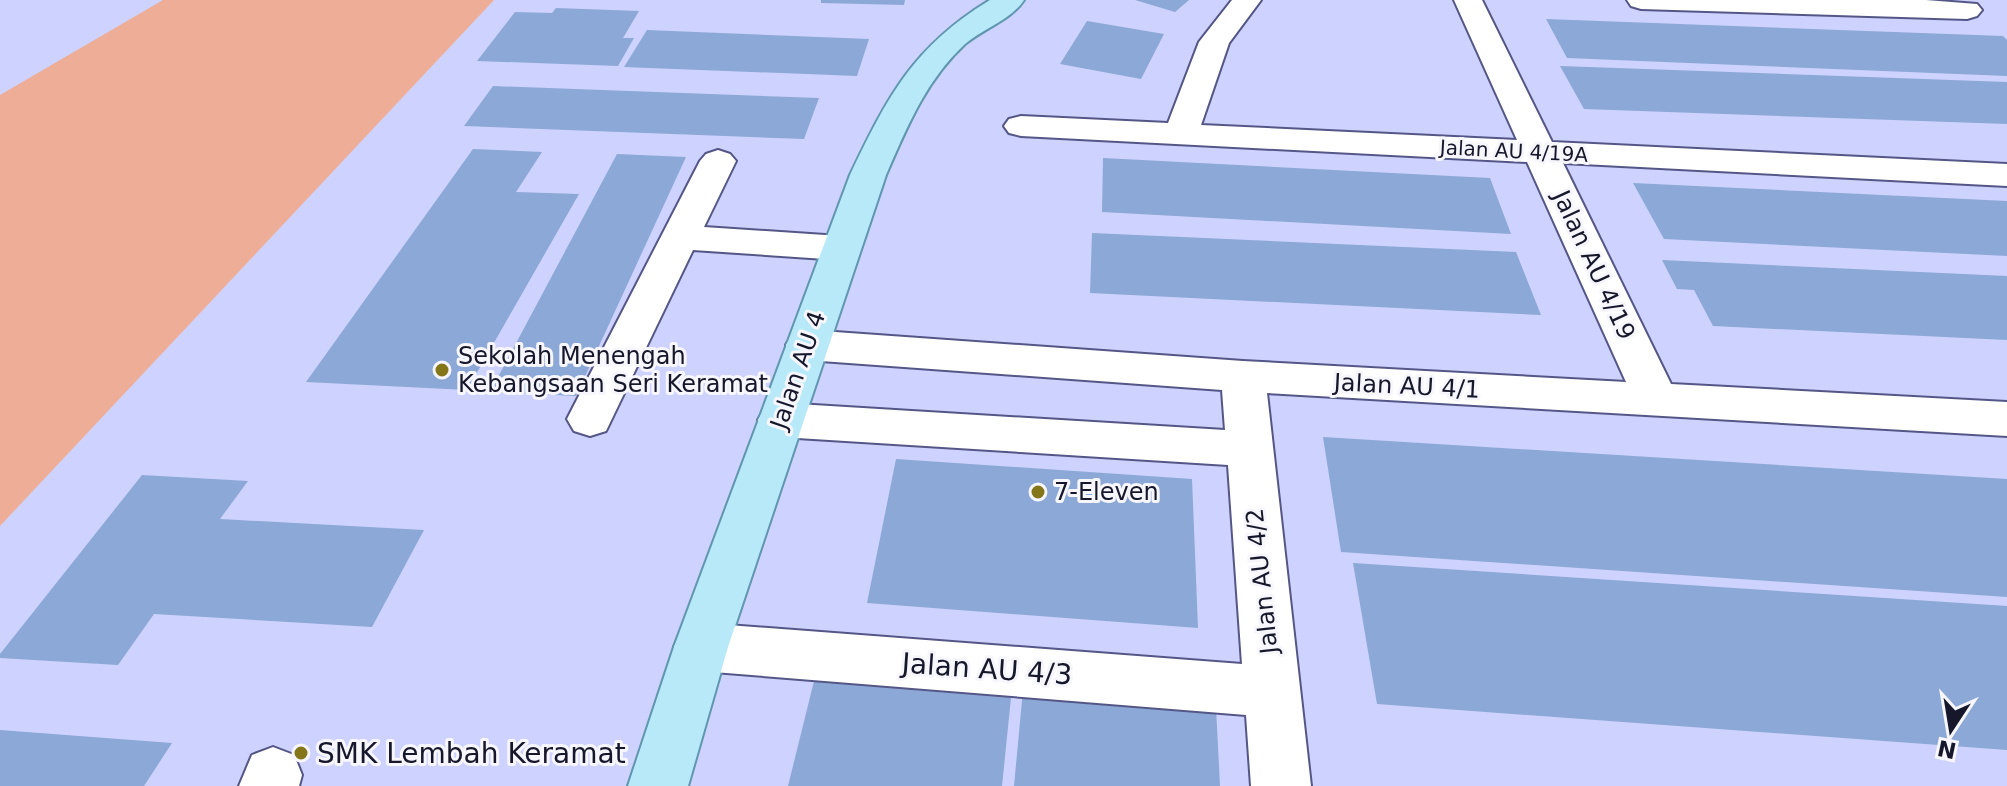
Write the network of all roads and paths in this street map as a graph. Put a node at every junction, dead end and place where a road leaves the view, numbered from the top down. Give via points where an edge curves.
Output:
1 (1010, 0) edge
2 (1247, 0) edge
3 (1468, 0) edge
4 (1641, 0) edge
5 (1967, 10) dead end
6 (1021, 126) dead end
7 (1181, 133) junction
8 (1541, 153) junction
9 (718, 161) dead end
10 (2007, 175) edge
11 (680, 237) junction
12 (840, 248) junction
13 (807, 345) junction
14 (1243, 376) junction
15 (1657, 401) junction
16 (590, 419) dead end
17 (2007, 419) edge
18 (781, 420) junction
19 (1249, 449) junction
20 (701, 647) junction
21 (1273, 692) junction
22 (658, 786) edge
23 (1281, 786) edge

1 - 12 main road, Jalan AU 4 via 949,39 923,67 902,101
2 - 7 street via 1214,42
3 - 8 street, Jalan AU 4/19
4 - 5 street
6 - 7 street, Jalan AU 4/19A
7 - 8 street, Jalan AU 4/19A
8 - 10 street, Jalan AU 4/19A
8 - 15 street, Jalan AU 4/19
9 - 11 street
11 - 12 street
11 - 16 street
12 - 13 main road, Jalan AU 4
13 - 14 street, Jalan AU 4/1
13 - 18 main road, Jalan AU 4
14 - 15 street, Jalan AU 4/1
14 - 19 street, Jalan AU 4/2
15 - 17 street, Jalan AU 4/1
18 - 19 street
18 - 20 main road, Jalan AU 4
19 - 21 street, Jalan AU 4/2
20 - 21 street, Jalan AU 4/3
20 - 22 main road, Jalan AU 4
21 - 23 street, Jalan AU 4/2

